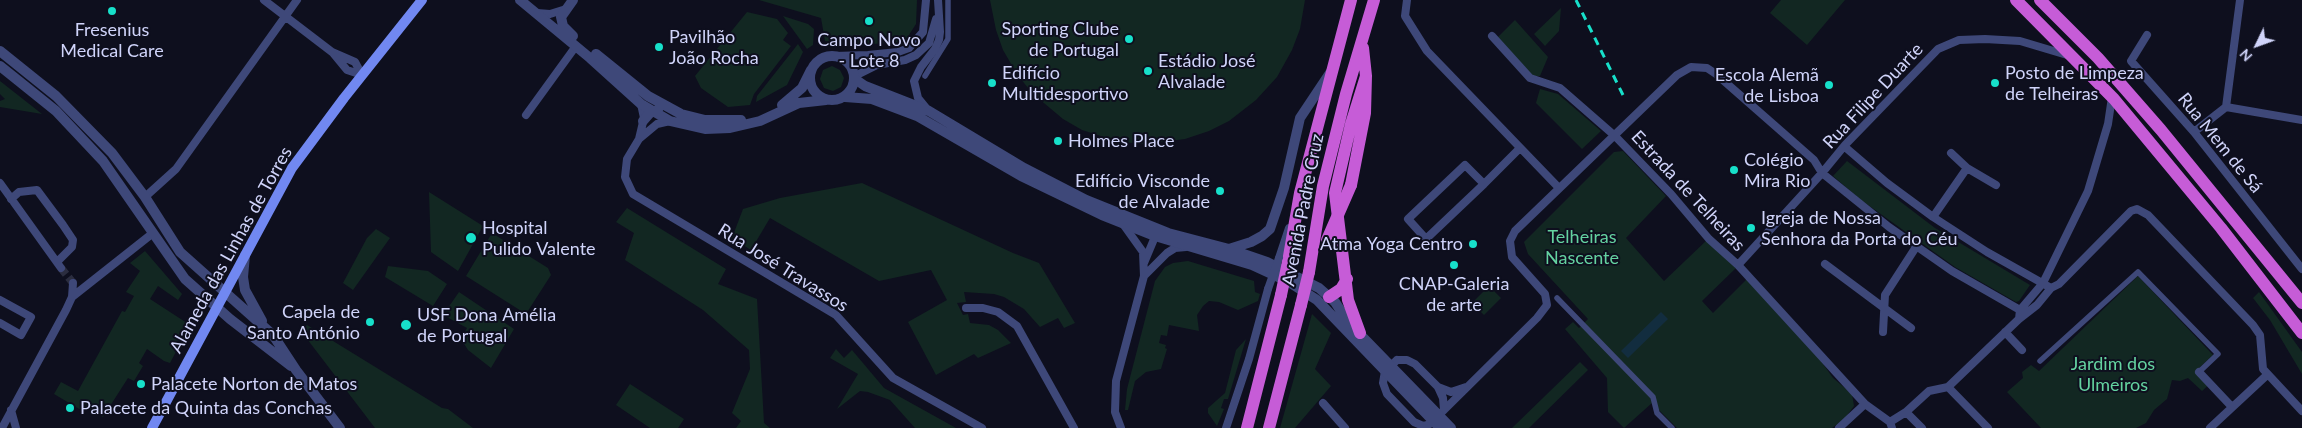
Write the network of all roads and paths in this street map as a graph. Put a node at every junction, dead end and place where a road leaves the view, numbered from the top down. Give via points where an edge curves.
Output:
1 (264, 0) edge
2 (297, 0) edge
3 (422, 0) edge
4 (520, 0) edge
5 (573, 0) edge
6 (926, 0) edge
7 (938, 0) edge
8 (948, 0) edge
9 (1351, 0) edge
10 (1374, 0) edge
11 (1407, 0) edge
12 (2016, 0) edge
13 (2040, 0) edge
14 (2240, 0) edge
15 (566, 9) junction
16 (938, 10) junction
17 (537, 13) junction
18 (285, 16) junction
19 (2147, 35) dead end
20 (1492, 36) dead end
21 (1362, 43) junction
22 (576, 46) junction
23 (0, 51) edge
24 (834, 56) junction
25 (2072, 56) junction
26 (0, 66) edge
27 (1334, 66) junction
28 (811, 70) junction
29 (362, 75) junction
30 (925, 76) dead end
31 (1366, 76) junction
32 (855, 78) junction
33 (845, 97) junction
34 (2112, 97) junction
35 (826, 100) junction
36 (641, 104) junction
37 (2226, 107) junction
38 (929, 111) junction
39 (651, 112) junction
40 (681, 114) junction
41 (526, 115) dead end
42 (2302, 120) edge
43 (643, 121) junction
44 (670, 121) junction
45 (2194, 132) junction
46 (1615, 136) junction
47 (639, 139) junction
48 (1845, 146) junction
49 (1519, 149) junction
50 (1951, 153) dead end
51 (1967, 168) junction
52 (1822, 173) junction
53 (0, 183) edge
54 (1484, 184) junction
55 (1996, 185) dead end
56 (1559, 188) junction
57 (145, 197) junction
58 (11, 199) junction
59 (1933, 217) junction
60 (1122, 224) junction
61 (153, 233) junction
62 (1157, 233) junction
63 (1186, 247) junction
64 (1916, 247) junction
65 (1229, 249) junction
66 (245, 253) junction
67 (1284, 260) junction
68 (1825, 264) dead end
69 (1144, 265) junction
70 (1738, 265) junction
71 (2302, 269) edge
72 (1309, 272) junction
73 (1144, 276) junction
74 (1347, 280) junction
75 (73, 283) tunnel mouth
76 (2043, 283) junction
77 (2051, 288) junction
78 (2267, 288) junction
79 (1304, 291) junction
80 (224, 293) junction
81 (1329, 297) junction
82 (72, 298) junction
83 (1557, 298) dead end
84 (0, 300) edge
85 (2302, 303) edge
86 (217, 308) junction
87 (966, 308) dead end
88 (1884, 308) junction
89 (2020, 310) junction
90 (2019, 319) junction
91 (0, 323) edge
92 (264, 324) junction
93 (1911, 328) dead end
94 (1883, 332) dead end
95 (2005, 332) junction
96 (1360, 333) junction
97 (2302, 333) edge
98 (2302, 339) edge
99 (2022, 350) dead end
100 (2040, 361) dead end
101 (1388, 368) junction
102 (296, 370) junction
103 (2199, 372) joint
104 (2267, 375) junction
105 (1438, 387) junction
106 (1466, 387) junction
107 (1948, 387) junction
108 (1323, 403) dead end
109 (1865, 404) junction
110 (2232, 407) junction
111 (11, 410) junction
112 (2302, 411) edge
113 (1906, 412) junction
114 (1439, 419) edge
115 (1891, 425) edge
116 (2, 428) edge
117 (16, 428) edge
118 (152, 428) edge
119 (340, 428) edge
120 (982, 428) edge
121 (1074, 428) edge
122 (1121, 428) edge
123 (1226, 428) edge
124 (1247, 428) edge
125 (1269, 428) edge
126 (1345, 428) edge
127 (1451, 428) edge
128 (1672, 428) edge
129 (1839, 428) edge
130 (1922, 428) edge
131 (1988, 428) edge
132 (2210, 428) edge

1 - 18 street
2 - 18 street
3 - 29 main road, Alameda das Linhas de Torres
4 - 17 street
5 - 15 street
6 - 24 street via 923,32 909,48 868,55
7 - 16 street
8 - 30 street via 948,39
9 - 27 highway, Avenida Padre Cruz
10 - 21 highway, Avenida Padre Cruz
11 - 49 street via 1405,16 1427,51
12 - 25 highway
13 - 85 highway via 2098,58 2162,130
14 - 37 street
15 - 17 street via 550,14
15 - 40 street via 561,17 567,31 648,96
16 - 32 street via 933,33 921,51 905,60 878,65
16 - 38 street via 940,32 936,49 914,81 918,98
17 - 22 street
18 - 29 street via 332,52 355,62
18 - 57 street via 176,169
19 - 45 street, Rua Mem de Sá via 2131,61
20 - 46 street, Estrada de Telheiras via 1530,78 1560,88
21 - 31 highway
21 - 72 highway, Avenida Padre Cruz via 1323,186
22 - 36 street
22 - 41 street
23 - 57 street via 84,122
24 - 28 street via 820,59
24 - 32 street via 848,62
25 - 34 highway
25 - 48 street, Rua Filipe Duarte via 2020,41 1959,40 1938,49
26 - 61 street via 73,127 103,162
27 - 65 street via 1300,118 1284,188 1270,229 1262,236
27 - 67 highway, Avenida Padre Cruz
28 - 35 street via 814,91
28 - 40 street via 802,88 788,101 758,116 722,122
29 - 66 main road, Alameda das Linhas de Torres via 292,168
31 - 72 highway, bridge via 1365,114 1350,185 1327,240
31 - 74 highway via 1335,193
32 - 33 street
32 - 38 street via 865,86
33 - 35 street
33 - 60 street via 872,99 918,116 1022,176
34 - 76 street via 2108,124 2088,191
34 - 78 highway
35 - 44 street via 799,103 760,121 730,128 705,129
36 - 39 street
36 - 43 street, Rua José Travassos
37 - 42 street
37 - 45 street
38 - 62 street via 1060,187
39 - 40 street
39 - 43 street
39 - 44 street
43 - 47 street, Rua José Travassos
44 - 47 street, Rua José Travassos via 657,124
45 - 71 street, Rua Mem de Sá
46 - 52 street via 1681,71 1696,66 1716,74 1814,160
46 - 56 street
46 - 70 street, Estrada de Telheiras via 1709,239
47 - 120 street, Rua José Travassos via 625,168 633,194 836,315 893,378
48 - 52 street, Rua Filipe Duarte
48 - 59 street
49 - 54 street
49 - 56 street
50 - 51 street
51 - 55 street
51 - 59 street
52 - 64 street
52 - 70 street, Rua Filipe Duarte
53 - 58 street
54 - 54 street via 1426,239 1408,219 1465,165
56 - 106 street via 1515,231 1510,247 1514,262 1545,294 1547,306
57 - 80 street via 180,252
58 - 58 street via 59,265 72,247 73,240 63,225 36,190 24,190
59 - 76 street
60 - 62 street
60 - 69 street via 1140,246
61 - 82 street
61 - 86 street via 185,279
62 - 63 street
62 - 65 street
62 - 69 street
63 - 73 street via 1167,253
63 - 79 street via 1252,265
64 - 88 street via 1885,295
64 - 89 street
65 - 81 street via 1293,274
66 - 80 main road, Alameda das Linhas de Torres
66 - 92 street via 245,290
67 - 123 street, Avenida Padre Cruz, bridge via 1268,289
67 - 124 highway, Avenida Padre Cruz, bridge via 1281,295
68 - 88 street
69 - 73 street
70 - 109 street, Estrada de Telheiras
72 - 125 highway, Avenida Padre Cruz, bridge
73 - 122 street via 1116,380 1115,412
74 - 81 highway
74 - 96 highway via 1348,300
75 - 82 street
76 - 77 street
76 - 89 street
77 - 90 street
77 - 104 street via 2059,284 2131,211 2137,209 2148,215 2253,325 2260,335 2263,370
78 - 97 highway
78 - 98 highway
79 - 81 street via 1322,298
79 - 101 street
80 - 86 main road, Alameda das Linhas de Torres
80 - 92 street
81 - 96 street
82 - 111 street
83 - 128 street via 1654,398 1657,413
84 - 91 street via 31,318 21,335
86 - 102 street
86 - 118 main road, Alameda das Linhas de Torres
87 - 121 street via 998,312 1017,326
88 - 93 street
88 - 94 street
89 - 90 street
90 - 95 street
92 - 102 street
95 - 99 street
95 - 107 street
96 - 101 street
100 - 103 street via 2138,272 2218,354
101 - 105 street via 1400,360 1410,362 1424,371
101 - 114 street
101 - 114 street via 1383,383 1391,399 1419,425
102 - 119 street
103 - 110 street
104 - 110 street
104 - 112 street
105 - 106 street via 1451,392
105 - 114 street via 1443,398
106 - 114 street
107 - 113 street via 1929,391
107 - 131 street
108 - 126 street
109 - 115 street, Estrada de Telheiras
109 - 129 street
110 - 132 street
111 - 116 street
111 - 117 street
113 - 115 street
113 - 130 street
114 - 127 street

